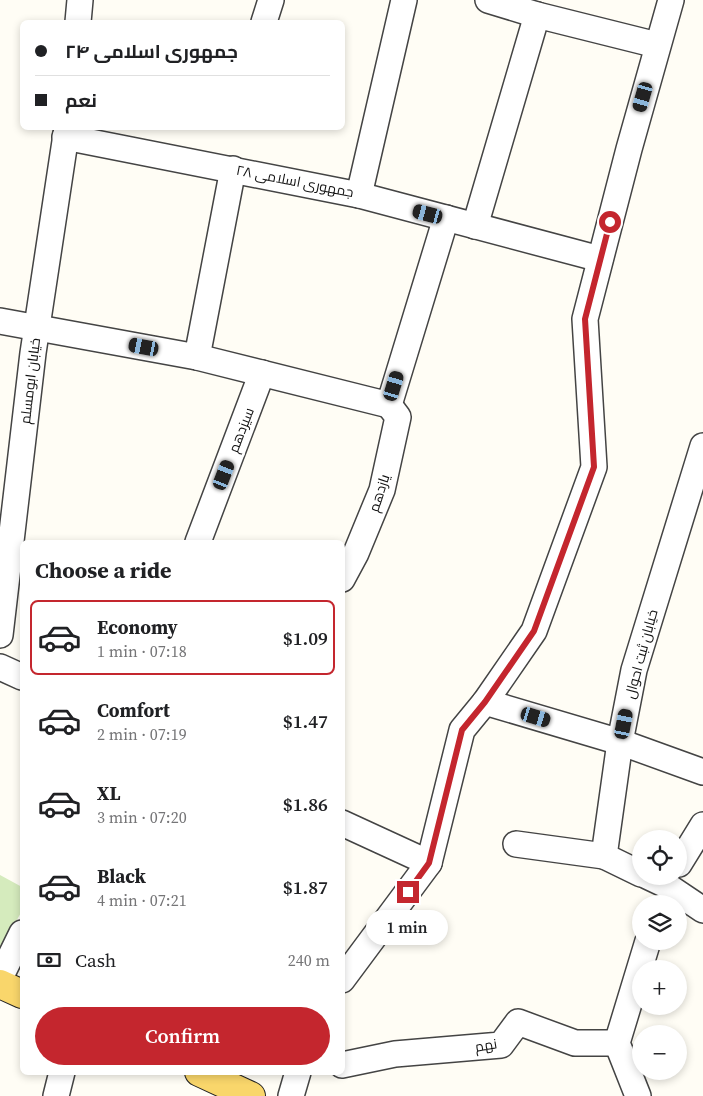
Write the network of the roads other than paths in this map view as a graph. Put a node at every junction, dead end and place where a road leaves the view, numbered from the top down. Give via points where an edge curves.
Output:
1 (80, 0) edge
2 (404, 0) edge
3 (671, 0) edge
4 (494, 1) edge
5 (537, 15) junction
6 (78, 20) edge
7 (658, 45) junction
8 (66, 132) edge
9 (233, 170) junction
10 (359, 195) junction
11 (446, 218) junction
12 (475, 226) junction
13 (600, 259) junction
14 (0, 321) edge
15 (38, 326) junction
16 (197, 357) junction
17 (262, 373) junction
18 (389, 405) junction
19 (703, 446) edge
20 (199, 540) edge
21 (345, 573) edge
22 (0, 635) edge
23 (0, 667) edge
24 (20, 676) edge
25 (485, 702) junction
26 (620, 742) junction
27 (703, 772) edge
28 (345, 824) edge
29 (703, 825) edge
30 (516, 844) dead end
31 (687, 851) edge
32 (604, 856) junction
33 (429, 863) junction
34 (632, 870) edge
35 (661, 885) edge
36 (703, 910) edge
37 (20, 937) edge
38 (645, 950) edge
39 (345, 976) edge
40 (0, 978) edge
41 (0, 984) edge
42 (20, 993) edge
43 (616, 1042) junction
44 (345, 1065) edge
45 (61, 1075) edge
46 (204, 1075) edge
47 (237, 1093) edge
48 (56, 1096) edge
49 (638, 1096) edge

1 - 6 street
2 - 10 street, جمهوری اسلامی ۲۸
3 - 7 street
4 - 5 street
5 - 7 street
5 - 12 street
7 - 13 street
8 - 9 street, جمهوری اسلامی ۲۸
8 - 15 street, خیابان ابومسلم
9 - 10 street, جمهوری اسلامی ۲۸
9 - 16 street
10 - 11 street
11 - 12 street
11 - 18 street
12 - 13 street
13 - 25 street via 585,319 594,467 534,631
14 - 15 street
15 - 16 street
15 - 22 street, خیابان ابومسلم
16 - 17 street
17 - 18 street
17 - 20 street, سیزدهم
18 - 21 street, یازدهم via 398,417 382,490
19 - 26 street, خیابان ثبت احوال via 634,670
23 - 24 street
25 - 26 street
25 - 33 street via 462,730
26 - 27 street
26 - 32 street, خیابان ثبت احوال
28 - 33 street
29 - 31 street
30 - 32 street
32 - 34 street
33 - 39 street
35 - 36 street
37 - 40 street
38 - 43 street
41 - 42 main road
43 - 44 street, نهم via 575,1043 518,1022 501,1046 395,1054
43 - 49 street
45 - 48 street
46 - 47 main road

